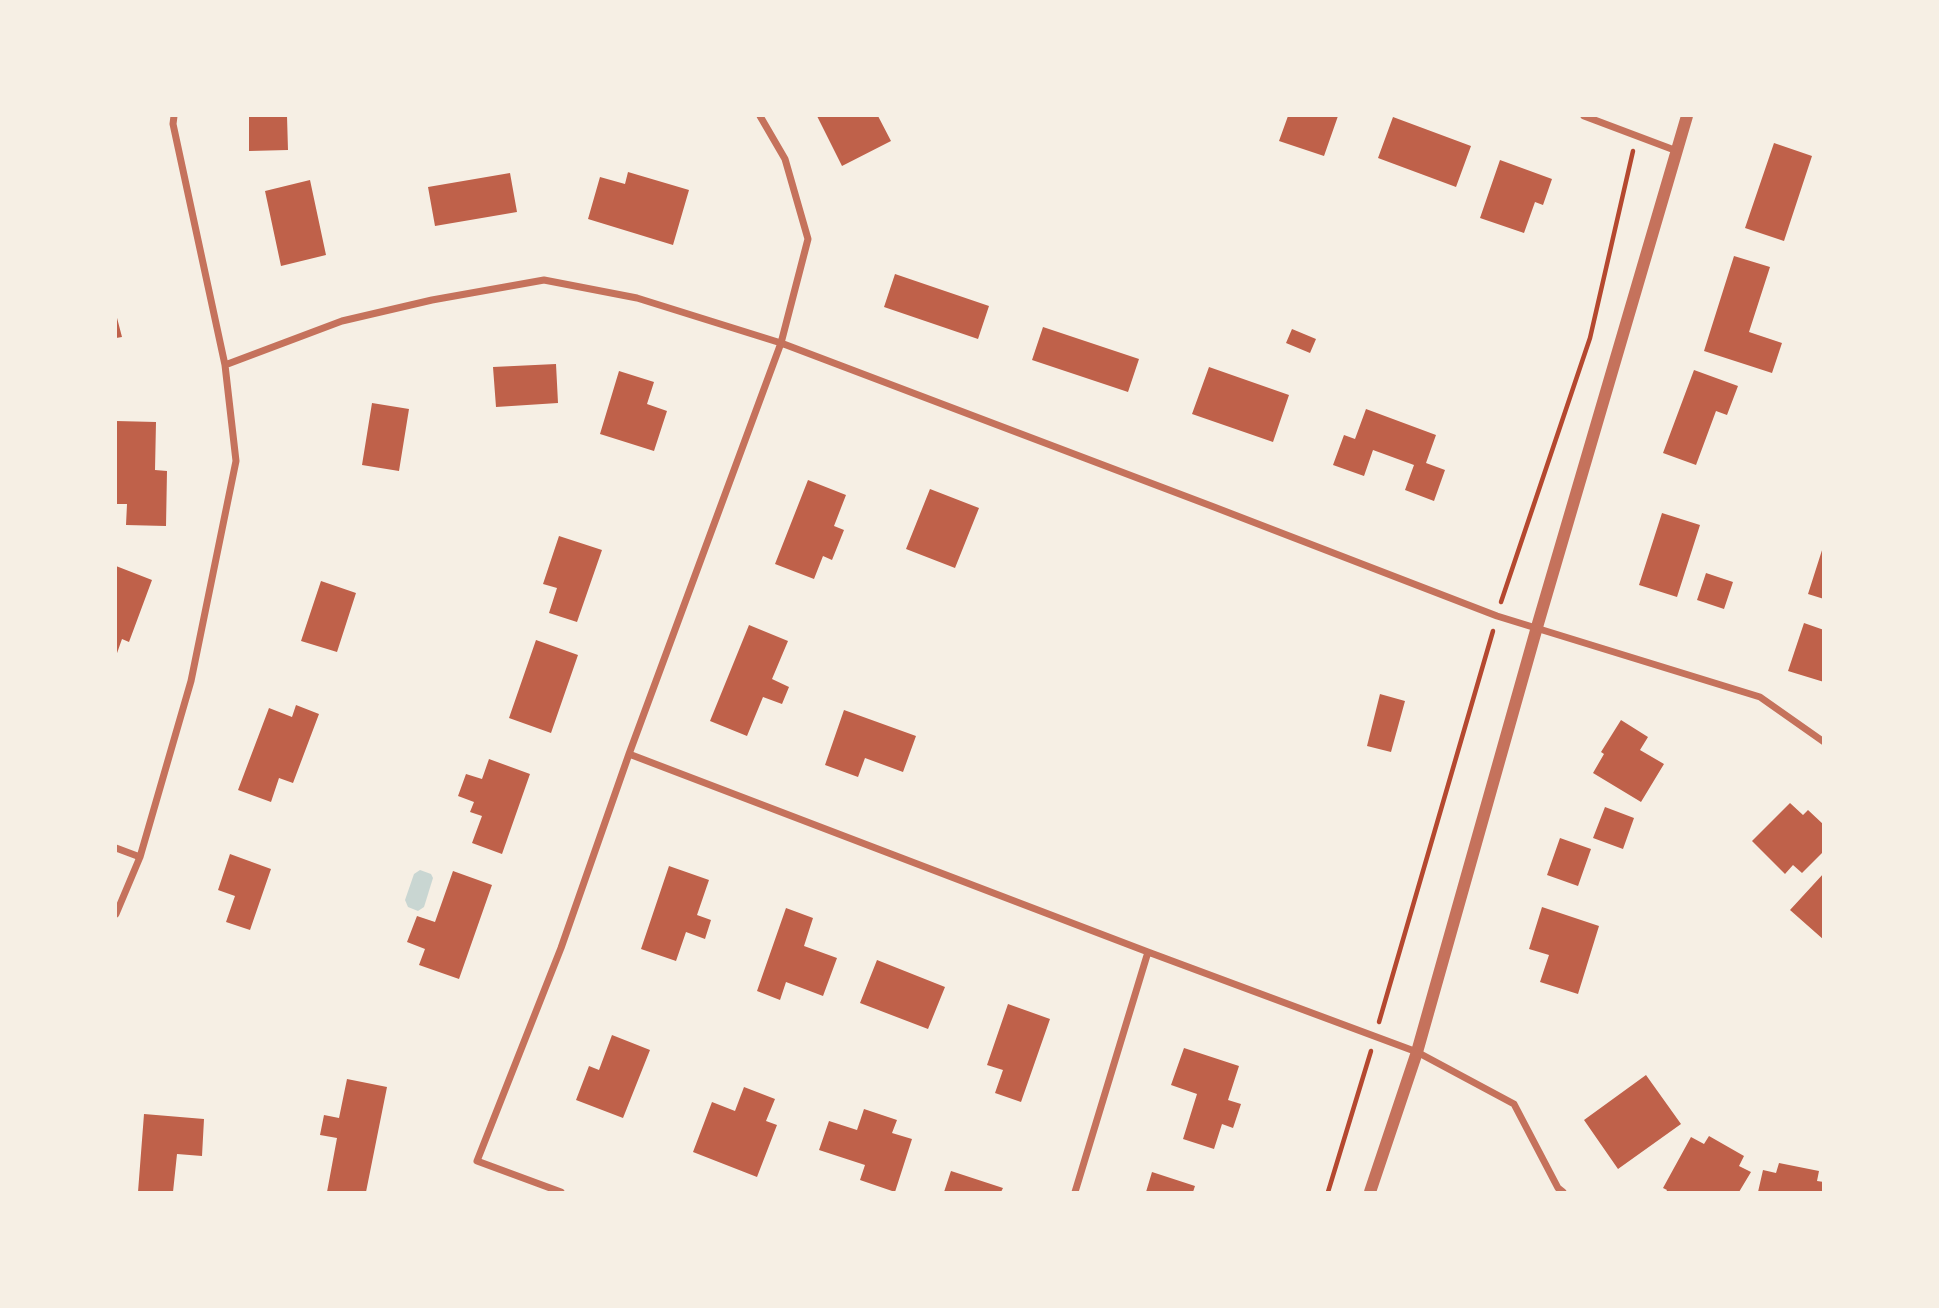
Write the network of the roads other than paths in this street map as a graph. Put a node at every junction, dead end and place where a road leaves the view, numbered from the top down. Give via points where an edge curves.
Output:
1 (174, 116) edge
2 (760, 116) edge
3 (1584, 116) edge
4 (1687, 116) edge
5 (1678, 151) junction
6 (781, 343) junction
7 (225, 365) junction
8 (1537, 627) junction
9 (1824, 742) edge
10 (629, 754) junction
11 (116, 848) edge
12 (140, 857) junction
13 (116, 914) edge
14 (1148, 952) junction
15 (1417, 1052) junction
16 (561, 1192) edge
17 (1075, 1192) edge
18 (1370, 1192) edge
19 (1563, 1192) edge

1 - 7 street
2 - 6 street via 785,159 808,239
3 - 5 street
4 - 5 street
5 - 8 street
6 - 7 street via 637,298 544,280 342,321
6 - 8 street via 1497,616
6 - 10 street
7 - 12 street via 236,461 191,681
8 - 9 street via 1759,697
8 - 15 street
10 - 14 street
10 - 16 street via 561,948 477,1161
11 - 12 street
12 - 13 street
14 - 15 street
14 - 17 street
15 - 18 street
15 - 19 street via 1514,1104

